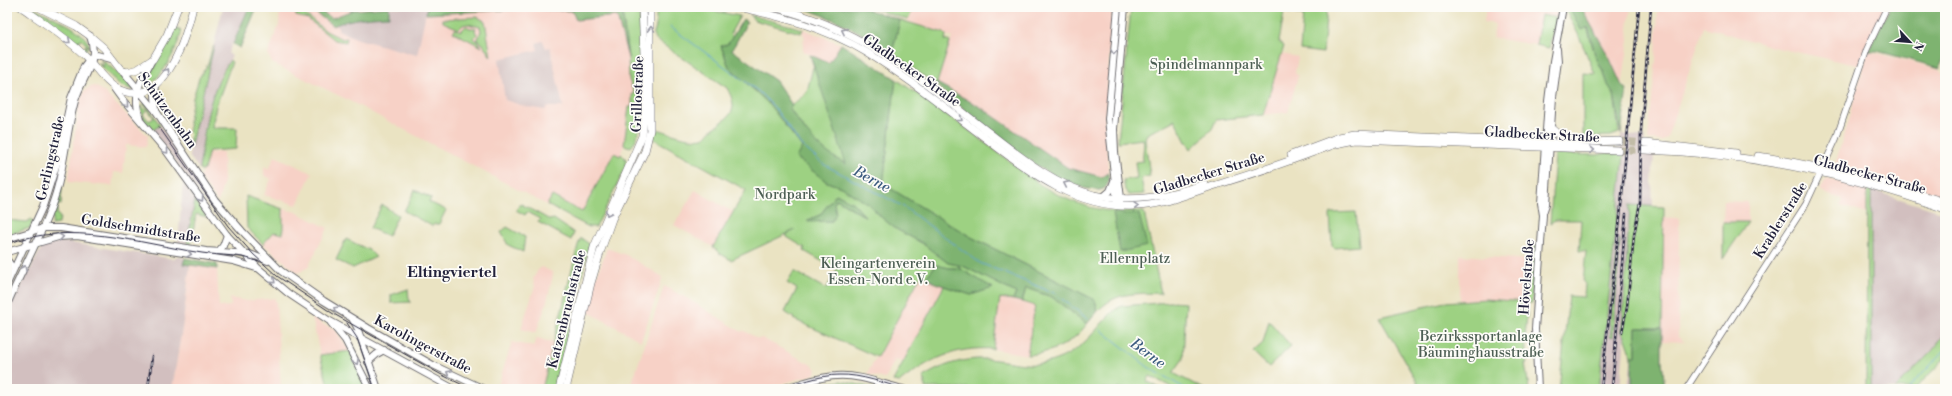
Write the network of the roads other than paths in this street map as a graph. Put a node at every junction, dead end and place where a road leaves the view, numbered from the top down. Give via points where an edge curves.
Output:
1 (15, 7) edge
2 (21, 7) edge
3 (38, 7) edge
4 (178, 7) edge
5 (193, 7) edge
6 (642, 7) edge
7 (738, 7) edge
8 (773, 7) edge
9 (1118, 7) edge
10 (1125, 7) edge
11 (1563, 7) edge
12 (1888, 7) edge
13 (651, 8) edge
14 (28, 13) junction
15 (1117, 17) junction
16 (1124, 23) junction
17 (90, 36) junction
18 (1557, 47) junction
19 (91, 59) junction
20 (111, 59) junction
21 (153, 59) junction
22 (121, 70) junction
23 (99, 71) junction
24 (84, 80) junction
25 (156, 85) junction
26 (113, 87) junction
27 (138, 91) junction
28 (156, 111) junction
29 (1111, 119) junction
30 (141, 121) junction
31 (1114, 129) junction
32 (1552, 129) junction
33 (1109, 135) junction
34 (1619, 141) tunnel mouth
35 (1568, 143) junction
36 (1547, 145) junction
37 (1644, 147) tunnel mouth
38 (1618, 150) tunnel mouth
39 (1823, 170) junction
40 (1114, 181) junction
41 (1907, 189) junction
42 (1901, 194) junction
43 (1103, 196) junction
44 (1121, 198) junction
45 (1945, 202) edge
46 (1945, 209) edge
47 (43, 228) junction
48 (32, 231) junction
49 (227, 235) junction
50 (598, 236) joint
51 (7, 239) edge
52 (36, 242) junction
53 (603, 245) joint
54 (23, 246) junction
55 (7, 252) edge
56 (218, 252) junction
57 (243, 253) junction
58 (7, 260) edge
59 (272, 262) junction
60 (13, 268) junction
61 (258, 268) junction
62 (7, 284) edge
63 (7, 304) edge
64 (352, 318) junction
65 (330, 321) junction
66 (361, 337) junction
67 (384, 350) junction
68 (368, 362) junction
69 (370, 389) edge
70 (378, 389) edge
71 (454, 389) edge
72 (484, 389) edge
73 (559, 389) edge
74 (566, 389) edge
75 (782, 389) edge
76 (903, 389) edge
77 (1538, 389) edge
78 (1686, 389) edge

1 - 14 street, Schützenbahn
2 - 14 main road, Schützenbahn
3 - 17 main road, Schützenbahn
4 - 21 main road via 168,35
25 -> 5 main road via 181,47
6 -> 50 main road, Grillostraße via 646,100 644,125 633,159
7 -> 44 main road, Gladbecker Straße via 796,20 843,39 866,52 1060,190 1079,198
43 -> 8 main road, Gladbecker Straße via 1074,188 1049,175 865,42 825,22
9 - 15 main road
10 - 16 main road
11 - 18 main road, Hövelstraße
12 - 39 street, Krablerstraße via 1867,49 1847,112
53 -> 13 main road, Grillostraße via 612,219 645,151 650,130
14 -> 19 main road, Schützenbahn
15 - 16 main road
15 -> 29 main road
16 - 29 main road
17 - 19 main road via 93,44
17 - 20 main road, Schützenbahn via 104,48
18 - 32 main road, Hövelstraße
18 - 36 main road, Hövelstraße via 1552,64
19 - 20 main road
19 - 23 main road, Schützenbahn
19 - 24 main road, Gerlingstraße
19 - 48 main road, Gerlingstraße via 71,98 52,180
20 - 22 main road, Schützenbahn
21 - 22 main road via 132,71
21 - 27 main road
22 - 27 main road, Schützenbahn
23 - 24 main road
23 - 26 main road, Schützenbahn
24 - 47 main road, Gerlingstraße via 74,106 58,185
25 - 27 main road
25 - 28 main road
26 - 27 main road via 129,93
26 -> 30 main road, Schützenbahn
27 - 28 main road, Schützenbahn
27 - 30 main road
28 - 59 main road, Schützenbahn via 215,200
29 - 31 main road
29 - 33 main road
30 -> 49 main road, Schützenbahn via 167,152
31 - 33 main road via 1111,128
31 - 44 main road
32 - 35 main road
32 - 36 main road, Hövelstraße
33 - 40 main road
34 - 35 main road, Gladbecker Straße
35 - 36 main road, Gladbecker Straße
36 -> 38 main road, Gladbecker Straße
36 - 44 main road, Gladbecker Straße via 1347,135 1169,195
44 -> 36 main road, Gladbecker Straße via 1137,206 1169,201 1348,141
36 - 77 main road, Hövelstraße via 1541,204 1543,215 1535,328
37 - 39 main road, Gladbecker Straße
39 - 41 main road, Gladbecker Straße
39 - 42 main road, Gladbecker Straße
39 - 78 street, Krablerstraße via 1804,209
40 - 43 main road via 1110,190
40 - 44 main road
41 - 42 main road
41 - 45 main road, Gladbecker Straße
42 - 46 main road, Gladbecker Straße
43 - 44 main road, Gladbecker Straße
47 - 48 main road, Goldschmidtstraße
47 - 52 main road, Gerlingstraße
47 - 56 main road, Goldschmidtstraße via 80,230
48 - 51 main road, Goldschmidtstraße
48 - 54 main road, Gerlingstraße
49 - 56 main road via 224,246
49 - 57 main road, Schützenbahn
50 - 73 main road, Katzenbruchstraße
52 - 54 main road, Goldschmidtstraße
52 -> 61 main road, Goldschmidtstraße via 58,237 85,237 233,261
63 -> 52 main road, Gerlingstraße
53 - 74 main road, Katzenbruchstraße via 591,283
54 - 55 main road, Goldschmidtstraße
54 - 60 main road, Gerlingstraße
56 - 57 main road, Goldschmidtstraße
57 - 59 main road, Goldschmidtstraße via 253,254
57 - 61 main road, Schützenbahn
58 - 60 main road
64 -> 59 main road, Karolingerstraße via 289,277
60 - 62 main road, Gerlingstraße
61 -> 65 main road, Schützenbahn via 289,294
64 - 66 main road
72 -> 64 main road, Karolingerstraße via 433,365
65 - 66 main road, Karolingerstraße
65 -> 69 main road via 347,344
66 - 67 main road, Karolingerstraße
66 - 68 main road
67 - 68 main road
67 - 71 main road, Karolingerstraße
68 - 70 main road
75 - 76 main road via 823,378 848,376

